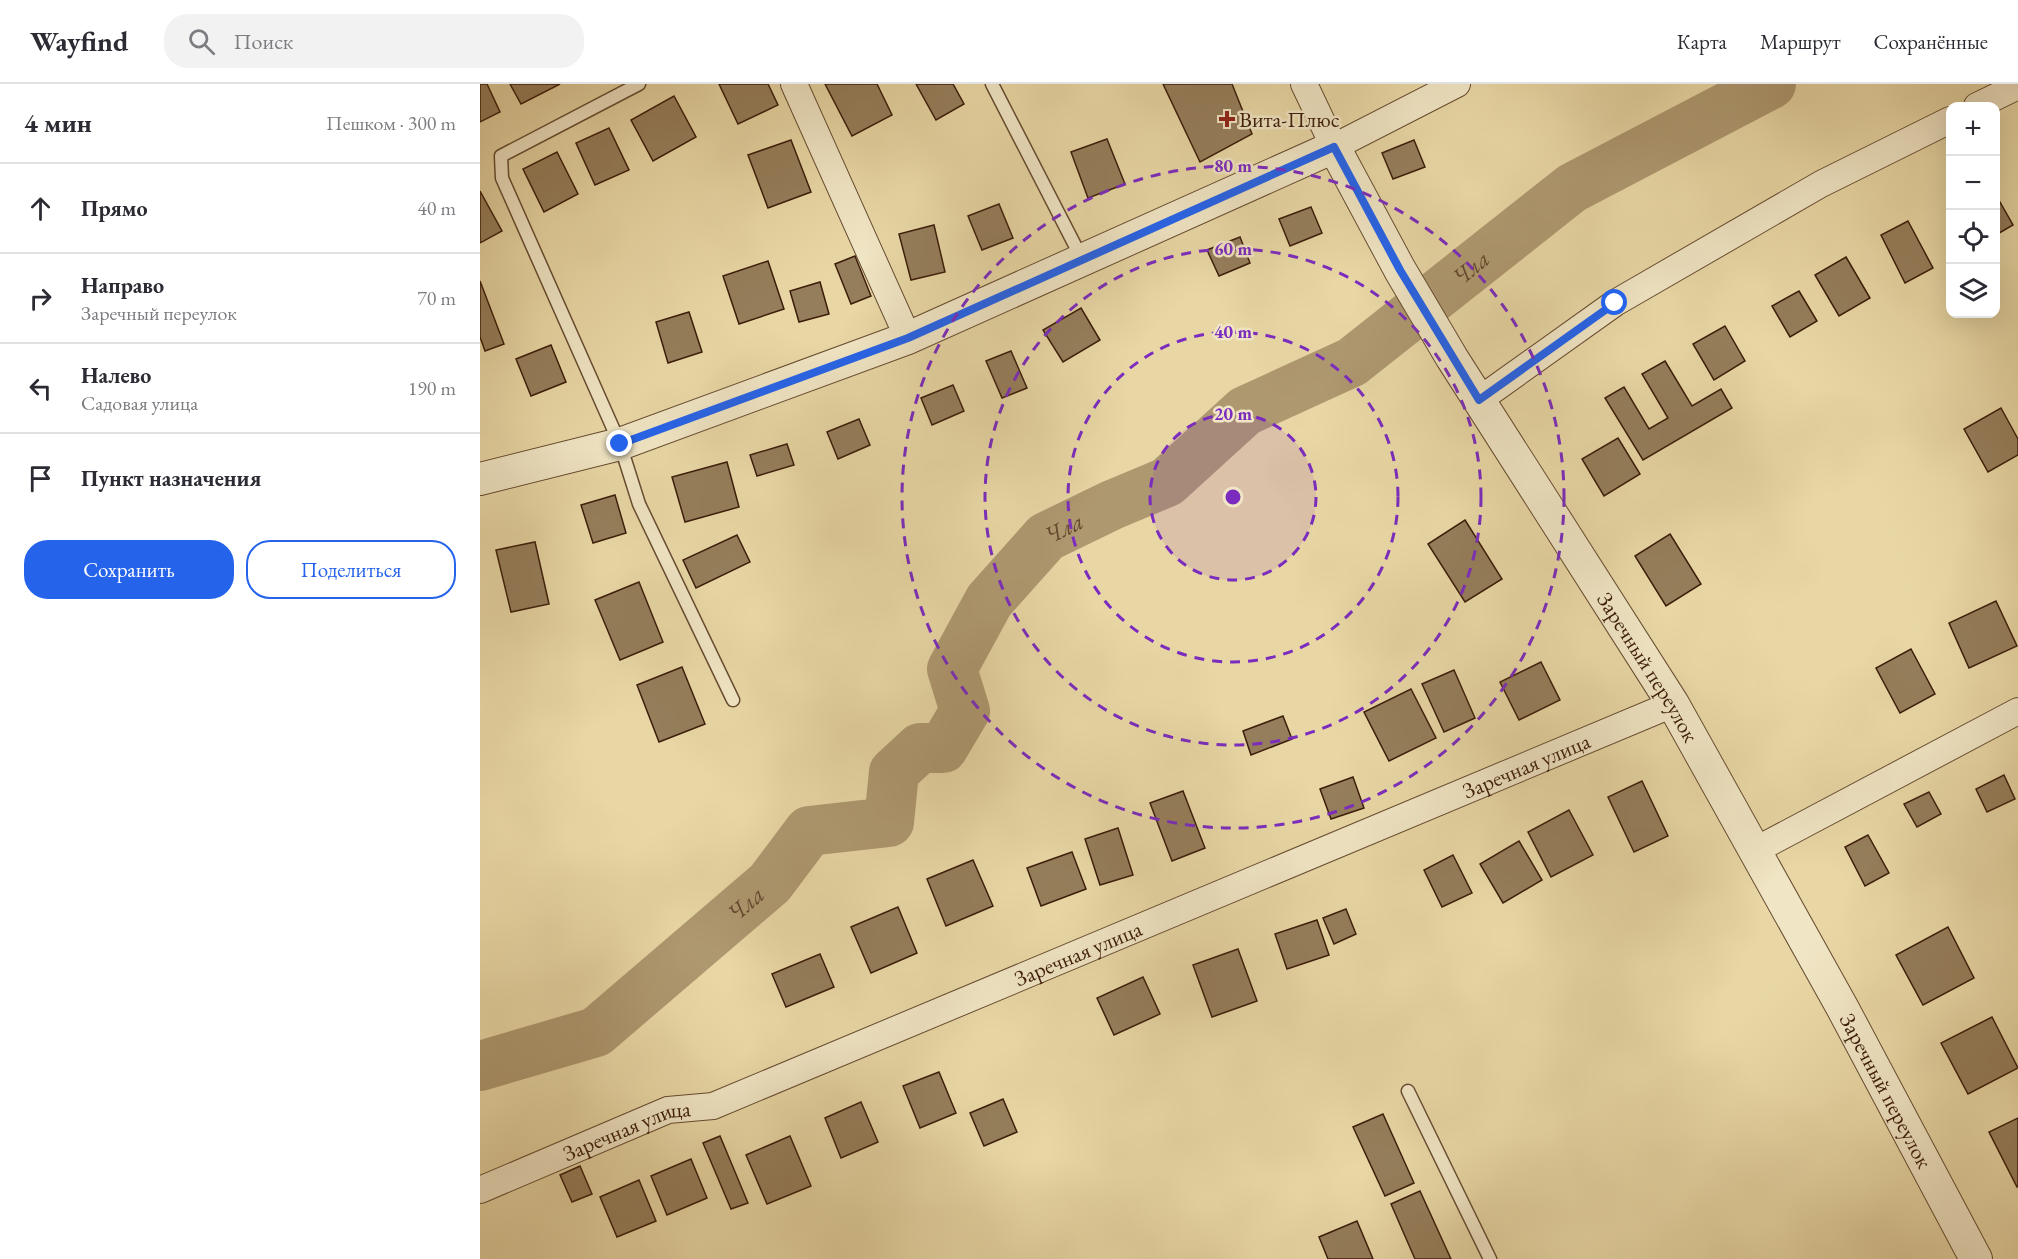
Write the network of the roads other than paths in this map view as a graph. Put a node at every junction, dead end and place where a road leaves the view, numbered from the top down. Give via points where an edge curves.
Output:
1 (639, 84) edge
2 (795, 84) edge
3 (992, 84) edge
4 (1304, 84) edge
5 (1457, 84) edge
6 (2018, 86) edge
7 (1985, 102) edge
8 (1946, 122) edge
9 (1334, 147) junction
10 (1083, 260) junction
11 (908, 338) junction
12 (1479, 400) junction
13 (620, 444) junction
14 (480, 479) edge
15 (733, 700) dead end
16 (1673, 704) junction
17 (2018, 711) edge
18 (1754, 851) junction
19 (1408, 1091) dead end
20 (480, 1190) edge
21 (1490, 1259) edge
22 (1976, 1259) edge

1 - 13 lane via 501,156 502,178
2 - 11 street
3 - 10 lane
4 - 9 street, Заречный переулок
5 - 9 street
6 - 7 street
8 - 12 street via 1821,184 1615,303
9 - 10 street
9 - 12 street, Заречный переулок via 1400,270
10 - 11 street
11 - 13 street
12 - 16 street, Заречный переулок
13 - 14 street
13 - 15 lane via 639,504
16 - 18 street, Заречный переулок
16 - 20 street, Заречная улица via 713,1106 668,1110
17 - 18 street
18 - 22 street, Заречный переулок
19 - 21 lane

